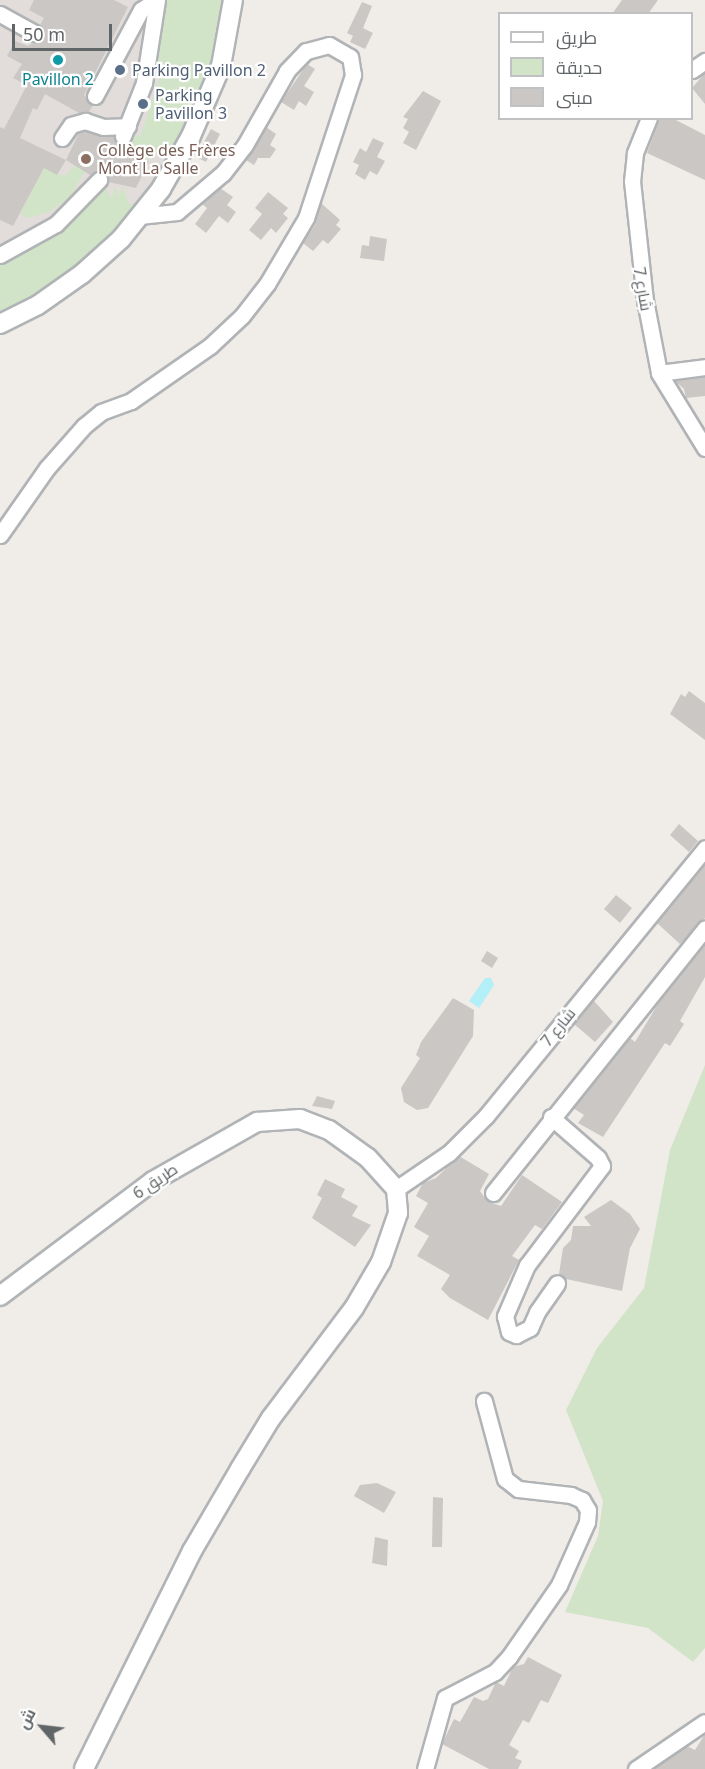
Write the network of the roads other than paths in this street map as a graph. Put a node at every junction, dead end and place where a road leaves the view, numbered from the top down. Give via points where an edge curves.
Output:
1 (156, 0) edge
2 (233, 0) edge
3 (0, 14) edge
4 (34, 33) dead end
5 (95, 96) dead end
6 (648, 120) edge
7 (62, 138) dead end
8 (99, 180) tunnel mouth
9 (71, 209) junction
10 (139, 216) junction
11 (0, 243) edge
12 (0, 255) edge
13 (0, 324) edge
14 (705, 367) edge
15 (659, 373) junction
16 (705, 448) edge
17 (0, 535) edge
18 (705, 848) edge
19 (705, 928) edge
20 (551, 1118) junction
21 (396, 1189) junction
22 (493, 1193) dead end
23 (557, 1283) dead end
24 (0, 1296) edge
25 (484, 1401) dead end
26 (705, 1722) edge
27 (84, 1769) edge
28 (425, 1769) edge
29 (636, 1769) edge

1 - 5 street via 141,10
1 - 7 street via 144,83 125,131 85,121 71,125
2 - 10 street via 226,49 207,102 168,178
3 - 4 street
6 - 15 street, شارع 7 via 635,153 632,181 637,247
8 - 9 street
9 - 11 street
9 - 12 street via 42,233
10 - 13 street via 111,249 70,284
10 - 17 street via 177,212 223,173 245,146 288,71 306,51 329,45 350,57 353,75 306,218 267,284 242,316 210,346 130,401 101,412 84,426 46,468
14 - 15 street
15 - 16 street, شارع 7
18 - 21 street, شارع 7 via 481,1122 428,1170
19 - 20 street
20 - 22 street
20 - 23 street via 598,1158 602,1166 527,1265 505,1316 509,1332 516,1335 530,1328
21 - 24 street, طريق 6 via 368,1158 329,1130 287,1118 246,1127 153,1181
21 - 27 street via 398,1212 381,1262 354,1308 271,1418 224,1495
25 - 28 street via 505,1479 518,1489 571,1495 582,1500 588,1510 587,1522 559,1585 509,1657 495,1672 445,1698
26 - 29 street

